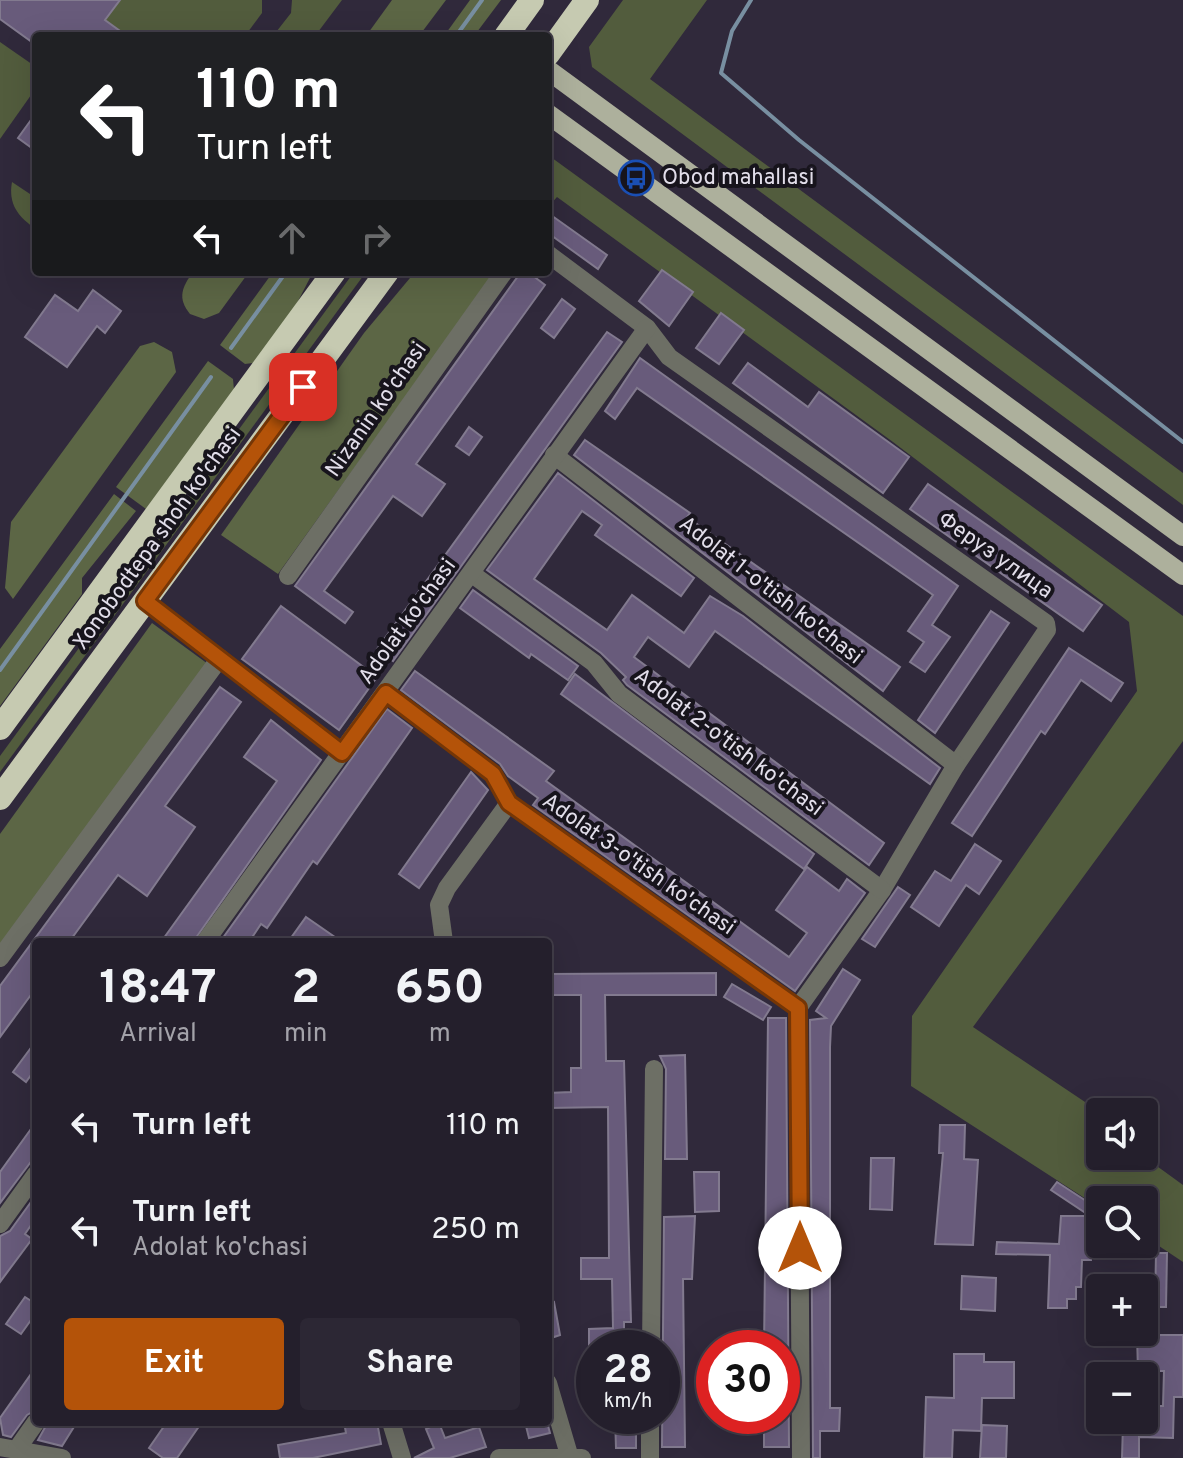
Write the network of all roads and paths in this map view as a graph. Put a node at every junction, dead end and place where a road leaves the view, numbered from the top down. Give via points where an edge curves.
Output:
1 (532, 0) edge
2 (587, 0) edge
3 (509, 32) edge
4 (552, 48) edge
5 (552, 73) edge
6 (552, 117) edge
7 (552, 257) edge
8 (331, 276) edge
9 (384, 276) edge
10 (501, 276) edge
11 (647, 328) junction
12 (554, 455) junction
13 (1183, 536) edge
14 (472, 574) junction
15 (1183, 575) edge
16 (288, 576) dead end
17 (145, 601) junction
18 (220, 658) junction
19 (386, 693) junction
20 (0, 728) edge
21 (342, 753) junction
22 (956, 765) junction
23 (0, 798) edge
24 (509, 803) junction
25 (882, 890) junction
26 (208, 938) edge
27 (443, 938) edge
28 (0, 958) edge
29 (798, 1008) junction
30 (654, 1069) dead end
31 (32, 1180) edge
32 (0, 1224) edge
33 (651, 1330) edge
34 (552, 1397) edge
35 (32, 1426) edge
36 (392, 1426) edge
37 (650, 1434) edge
38 (8, 1448) edge
39 (62, 1458) edge
40 (402, 1458) edge
41 (499, 1458) edge
42 (570, 1458) edge
43 (582, 1458) edge
44 (650, 1458) edge
45 (801, 1458) edge

1 - 3 highway
2 - 4 highway
5 - 13 main road
6 - 15 main road
7 - 11 street, Феруз улица
8 - 20 highway, Xonobodtepa shoh ko'chasi
9 - 17 highway, Xonobodtepa shoh ko'chasi
10 - 16 street, Nizanin ko'chasi
11 - 12 street, Adolat ko'chasi
11 - 22 street, Феруз улица via 669,357 1043,619 1047,630
12 - 14 street, Adolat ko'chasi
12 - 22 street, Adolat 1-o'tish ko'chasi
14 - 19 street, Adolat ko'chasi
14 - 25 street, Adolat 2-o'tish ko'chasi via 594,663 619,694
17 - 18 street
17 - 23 highway, Xonobodtepa shoh ko'chasi
18 - 21 street
18 - 28 street
19 - 21 street, Adolat ko'chasi
19 - 24 street, Adolat 3-o'tish ko'chasi via 493,774
21 - 26 street, Adolat ko'chasi
22 - 25 street, Феруз улица
24 - 27 street via 447,888 439,905
24 - 29 street, Adolat 3-o'tish ko'chasi
25 - 29 street, Феруз улица
29 - 45 street
30 - 33 street
31 - 32 street
34 - 42 street
35 - 38 street
36 - 40 street
37 - 44 street
38 - 39 street
41 - 42 street
42 - 43 street

